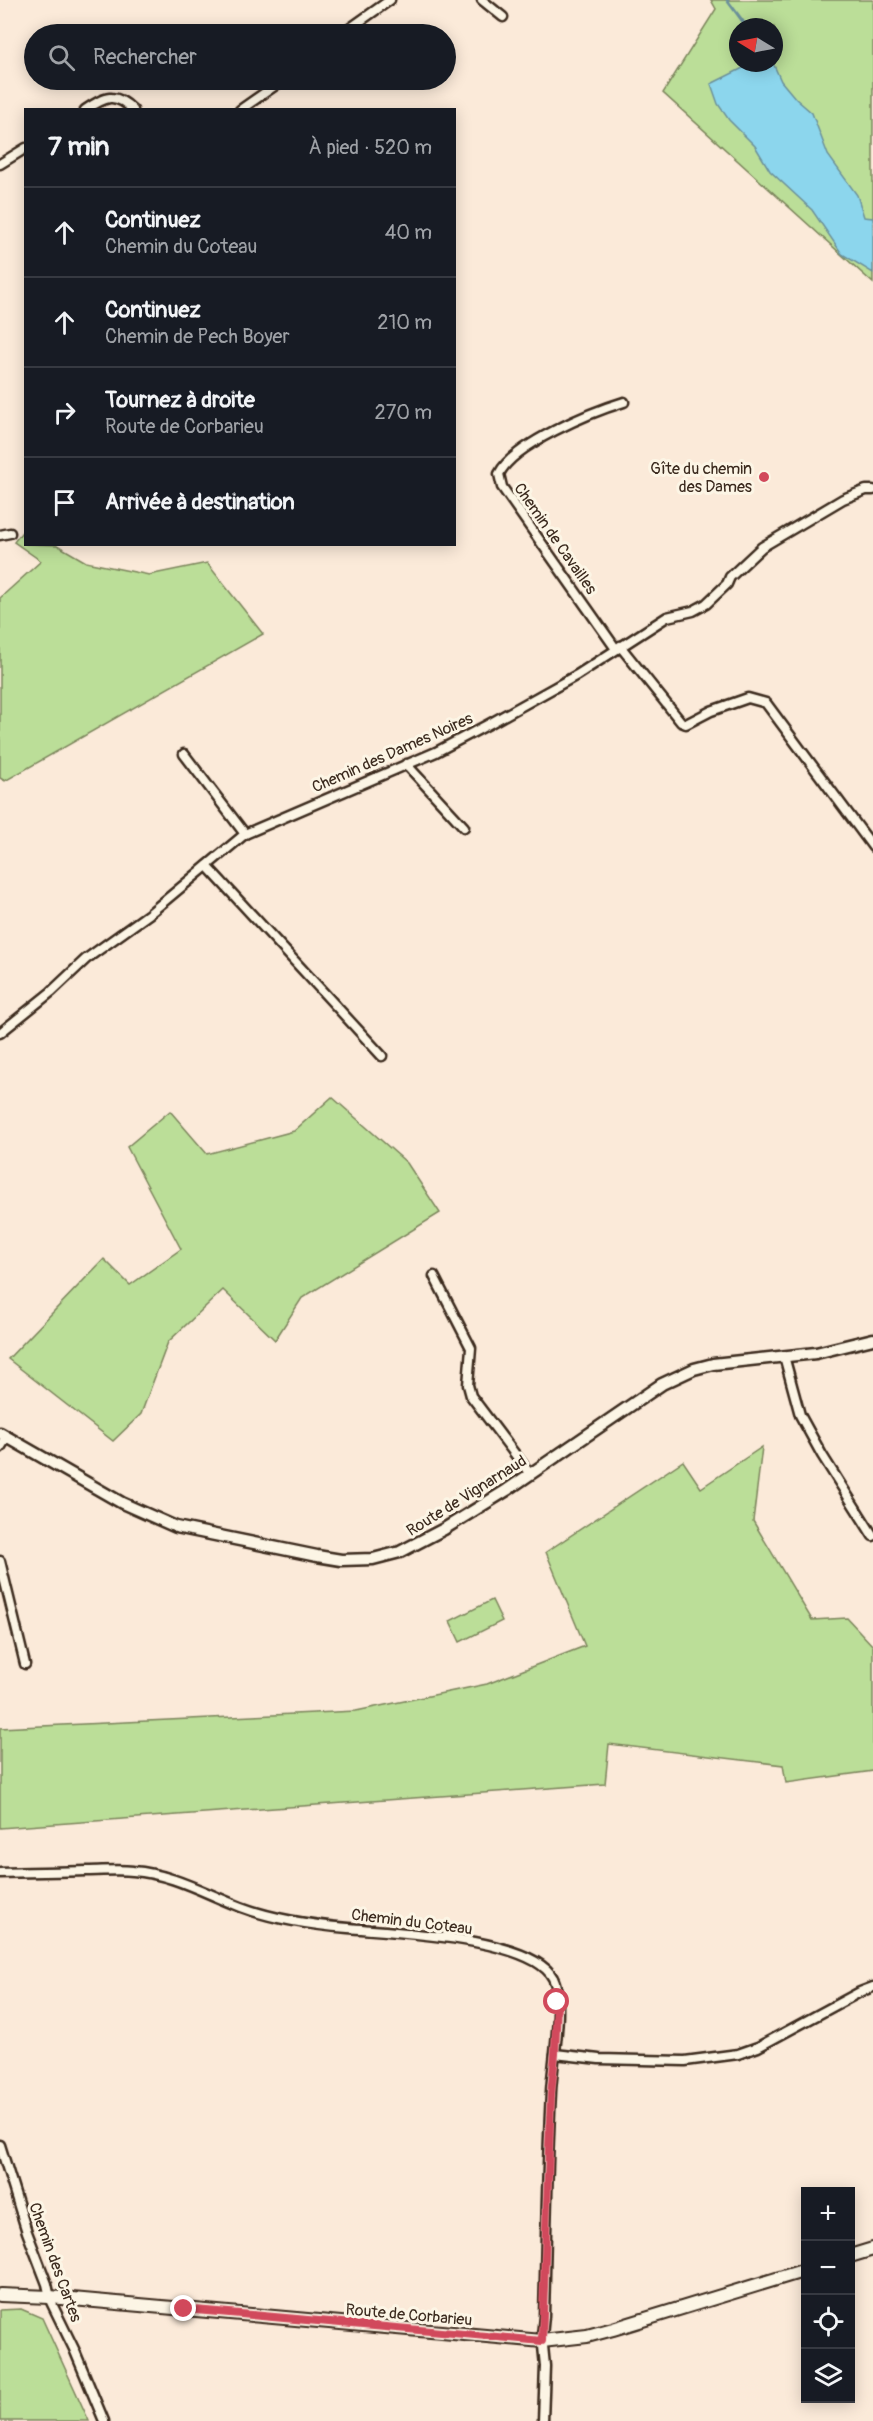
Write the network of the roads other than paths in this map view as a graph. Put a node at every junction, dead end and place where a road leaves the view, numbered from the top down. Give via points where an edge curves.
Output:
1 (390, 0) edge
2 (482, 0) edge
3 (503, 17) dead end
4 (356, 24) edge
5 (269, 90) edge
6 (89, 108) edge
7 (131, 108) edge
8 (243, 108) edge
9 (24, 149) edge
10 (0, 164) edge
11 (624, 402) dead end
12 (873, 490) edge
13 (10, 534) dead end
14 (0, 535) edge
15 (618, 648) junction
16 (184, 754) dead end
17 (406, 764) junction
18 (464, 827) dead end
19 (245, 834) junction
20 (873, 847) edge
21 (207, 866) junction
22 (0, 1033) edge
23 (382, 1056) dead end
24 (434, 1275) dead end
25 (873, 1339) edge
26 (784, 1356) junction
27 (4, 1435) edge
28 (0, 1448) edge
29 (530, 1474) junction
30 (873, 1536) edge
31 (0, 1561) edge
32 (25, 1664) dead end
33 (0, 1872) edge
34 (873, 1987) edge
35 (555, 2054) junction
36 (0, 2145) edge
37 (873, 2249) edge
38 (855, 2254) edge
39 (801, 2272) edge
40 (0, 2295) edge
41 (50, 2297) junction
42 (542, 2341) junction
43 (104, 2421) edge
44 (543, 2421) edge

1 - 4 street
2 - 3 street
5 - 8 street
6 - 7 street via 113,96
9 - 10 street
11 - 15 street, Chemin de Cavailles via 532,443 504,465 499,474 502,487
12 - 15 street, Chemin des Dames Noires via 843,499 762,548 706,604 667,617
13 - 14 street
15 - 17 street, Chemin des Dames Noires via 489,724
15 - 20 street via 686,724 748,698 766,703
16 - 19 street
17 - 18 street
17 - 19 street, Chemin des Dames Noires
19 - 21 street, Chemin des Dames Noires
21 - 22 street, Chemin des Dames Noires via 86,959
21 - 23 street
24 - 29 street via 471,1348 471,1396
25 - 26 street, Route de Vignarnaud via 816,1353
26 - 29 street, Route de Vignarnaud via 694,1368 662,1384
26 - 30 street via 800,1415
27 - 28 street
27 - 29 street, Route de Vignarnaud via 122,1503 176,1527 341,1560 373,1559 400,1552
31 - 32 street
33 - 35 street, Chemin du Coteau via 131,1870 159,1874 280,1919 455,1938 521,1955 539,1964 553,1978 557,2002
34 - 35 street via 738,2054 685,2061
35 - 42 street
36 - 41 street, Chemin des Cartes
37 - 38 main road
39 - 42 main road, Route de Corbarieu via 587,2336
40 - 41 main road, Route de Corbarieu
41 - 42 main road, Route de Corbarieu
41 - 43 street, Chemin des Cartes
42 - 44 street

